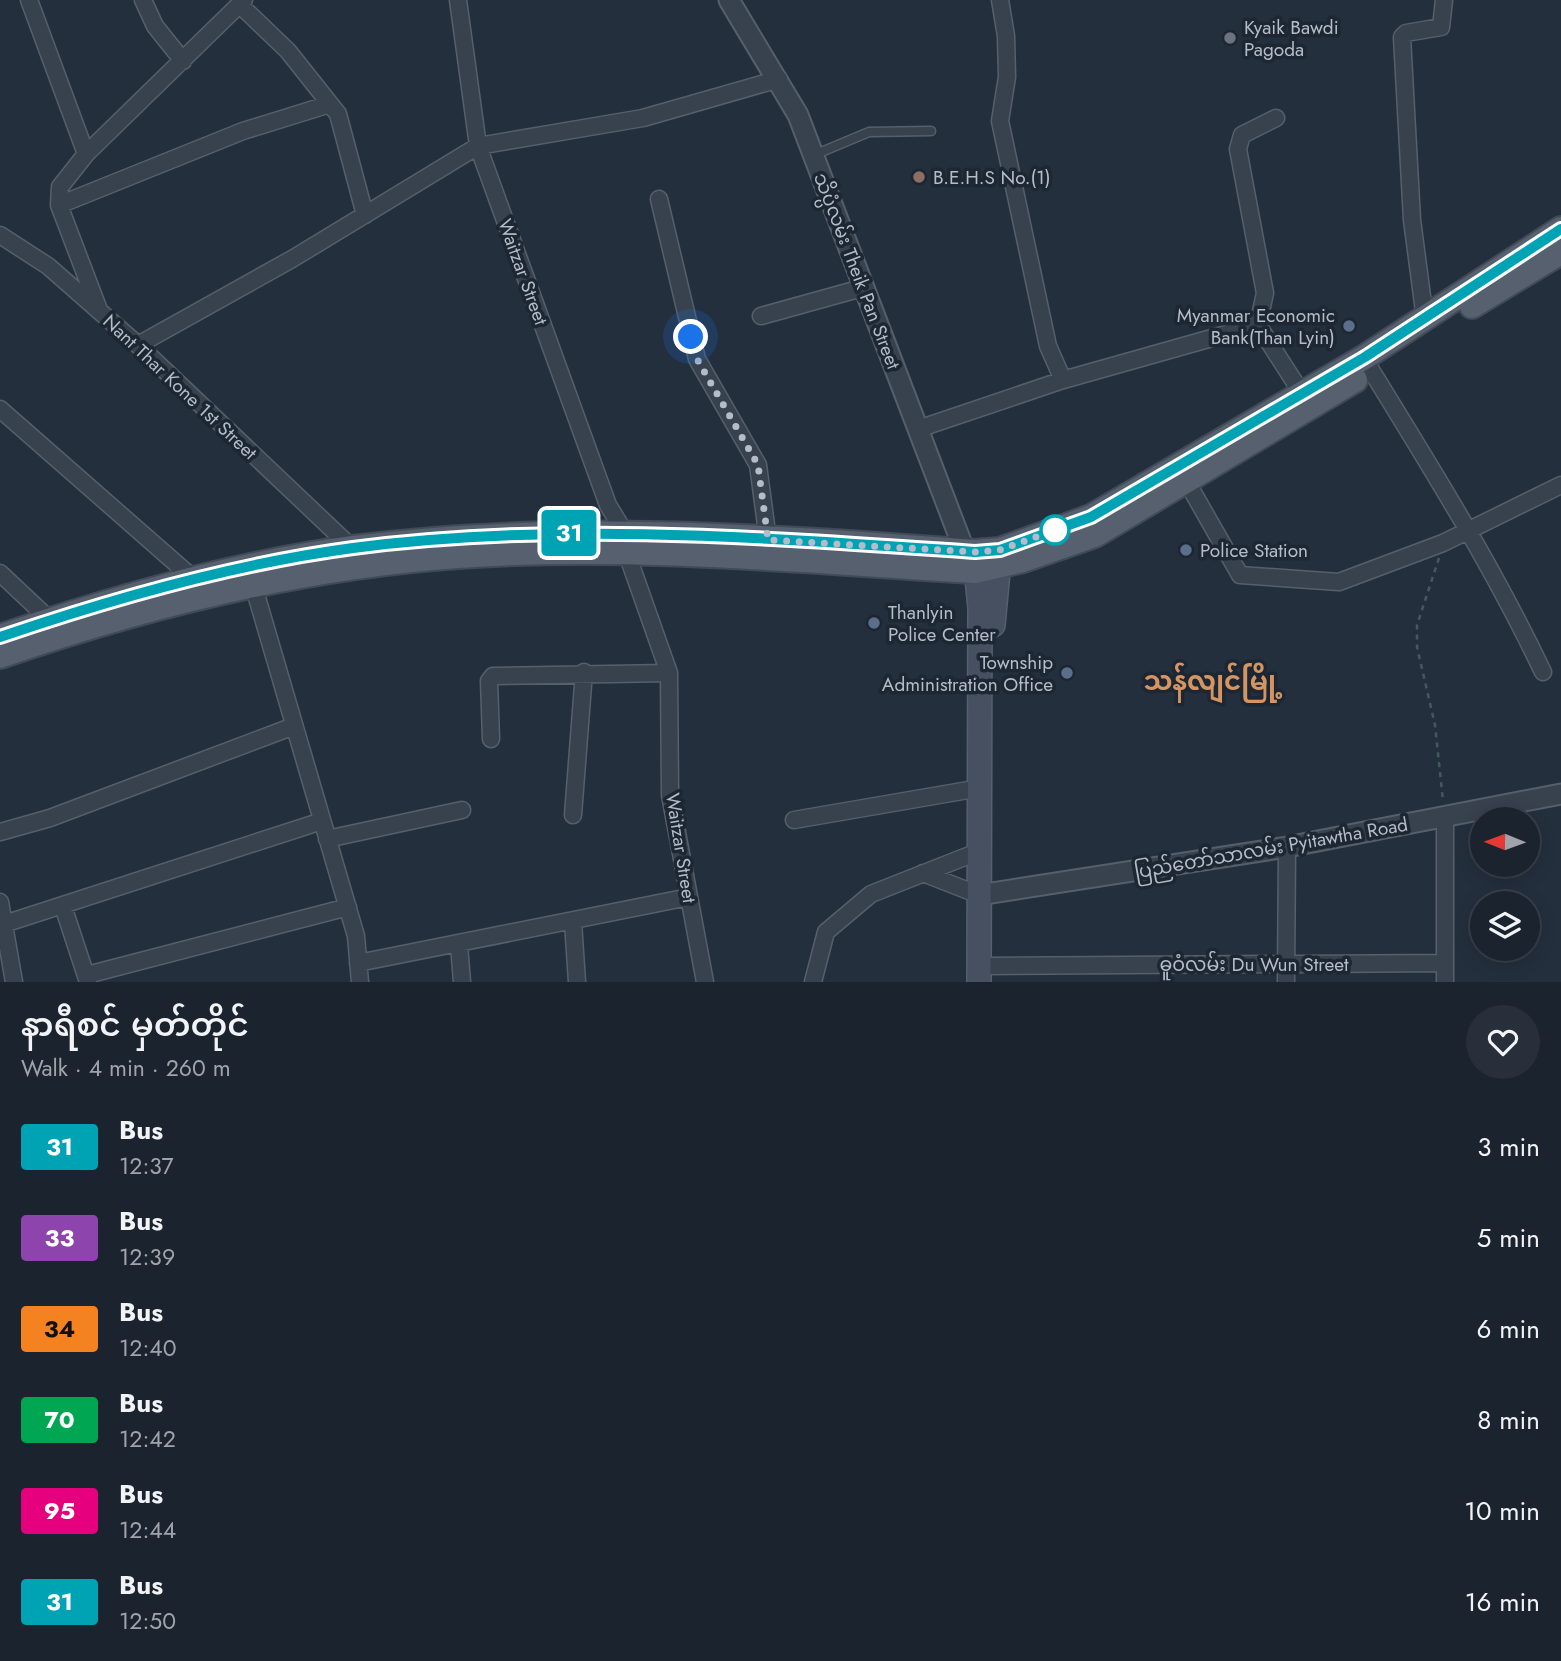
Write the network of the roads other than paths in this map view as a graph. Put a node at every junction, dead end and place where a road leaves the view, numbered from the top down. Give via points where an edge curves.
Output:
1 (29, 0) edge
2 (144, 0) edge
3 (458, 0) edge
4 (729, 0) edge
5 (1000, 0) edge
6 (1444, 0) edge
7 (242, 3) edge
8 (183, 61) junction
9 (779, 79) junction
10 (330, 104) junction
11 (1276, 118) dead end
12 (931, 131) dead end
13 (478, 146) junction
14 (86, 154) junction
15 (814, 155) junction
16 (659, 199) dead end
17 (59, 205) junction
18 (365, 215) junction
19 (1561, 229) edge
20 (0, 234) edge
21 (1561, 252) edge
22 (862, 288) junction
23 (99, 311) junction
24 (761, 316) dead end
25 (1425, 319) junction
26 (1258, 325) junction
27 (138, 345) junction
28 (1371, 370) junction
29 (1063, 380) junction
30 (1306, 400) junction
31 (0, 409) edge
32 (918, 429) junction
33 (1182, 475) junction
34 (1561, 485) edge
35 (1471, 531) junction
36 (768, 540) junction
37 (626, 542) junction
38 (352, 548) junction
39 (984, 560) junction
40 (0, 573) edge
41 (195, 580) junction
42 (253, 584) junction
43 (50, 620) junction
44 (0, 637) edge
45 (0, 656) edge
46 (584, 672) junction
47 (1543, 672) dead end
48 (669, 673) junction
49 (294, 726) junction
50 (491, 738) dead end
51 (980, 788) junction
52 (1561, 794) edge
53 (462, 810) dead end
54 (573, 815) dead end
55 (1446, 818) junction
56 (794, 820) dead end
57 (322, 821) junction
58 (0, 832) edge
59 (327, 839) junction
60 (1287, 847) junction
61 (979, 851) junction
62 (923, 873) junction
63 (986, 894) junction
64 (689, 897) junction
65 (0, 902) edge
66 (63, 906) junction
67 (348, 907) junction
68 (573, 922) junction
69 (4, 924) junction
70 (459, 945) junction
71 (358, 963) junction
72 (1445, 963) junction
73 (1286, 964) junction
74 (986, 974) edge
75 (88, 979) edge
76 (14, 982) edge
77 (360, 982) edge
78 (462, 982) edge
79 (577, 982) edge
80 (705, 982) edge
81 (813, 982) edge
82 (1286, 982) edge
83 (1445, 982) edge

1 - 14 street
2 - 8 street via 155,26
3 - 13 street, Waitzar Street
4 - 9 street, သိပ္ပံလမ်း Theik Pan Street
5 - 29 street via 1007,77 1000,121 1048,346
6 - 25 street via 1441,27 1402,37 1412,220
7 - 8 street
7 - 10 street
8 - 14 street
9 - 13 street via 643,118
9 - 15 street, သိပ္ပံလမ်း Theik Pan Street
10 - 17 street via 243,131
10 - 18 street via 338,114
11 - 26 street via 1242,135 1238,149 1265,293
12 - 15 lane via 869,132
13 - 18 street
13 - 37 street, Waitzar Street via 608,505
14 - 17 street via 60,187
15 - 22 street, သိပ္ပံလမ်း Theik Pan Street
16 - 36 street via 697,359 758,465
17 - 23 street
18 - 27 street
19 - 25 main road
20 - 23 street, Nant Thar Kone 1st Street via 48,266
21 - 28 main road
22 - 24 street
22 - 32 street, သိပ္ပံလမ်း Theik Pan Street
23 - 27 street, Nant Thar Kone 1st Street
25 - 30 main road
26 - 29 street
26 - 30 street
27 - 38 street, Nant Thar Kone 1st Street
28 - 30 main road
28 - 35 street
29 - 32 street
30 - 33 main road
31 - 41 street
32 - 39 street, သိပ္ပံလမ်း Theik Pan Street
33 - 35 street via 1240,575 1339,582
33 - 39 main road
34 - 35 street
35 - 47 street
36 - 37 main road
36 - 39 main road
37 - 38 main road via 457,538
37 - 39 main road
37 - 42 main road via 353,567
37 - 48 street, Waitzar Street
38 - 41 main road via 251,565
39 - 51 main road
39 - 63 main road via 993,611
40 - 43 street
41 - 43 main road
42 - 45 main road
42 - 49 street
43 - 44 main road
46 - 48 street
46 - 50 street via 490,677
46 - 54 street
48 - 64 street, Waitzar Street via 670,795
49 - 57 street
49 - 58 street via 50,818
51 - 56 street
51 - 61 main road
52 - 55 street, ပြည်တော်သာလမ်း Pyitawtha Road
53 - 59 street
55 - 60 street, ပြည်တော်သာလမ်း Pyitawtha Road
55 - 72 street
57 - 59 street
57 - 66 street
59 - 67 street
60 - 63 street, ပြည်တော်သာလမ်း Pyitawtha Road
60 - 73 street
61 - 62 street
61 - 63 main road
62 - 63 street
62 - 81 street via 871,894 826,932
63 - 74 main road
64 - 68 street
64 - 80 street, Waitzar Street
65 - 69 street
66 - 69 street
66 - 75 street
67 - 71 street
67 - 75 street
68 - 70 street
68 - 79 street
69 - 76 street
70 - 71 street
70 - 78 street
71 - 77 street
72 - 73 street, ဓူဝံလမ်း Du Wun Street
72 - 83 street
73 - 74 street, ဓူဝံလမ်း Du Wun Street
73 - 82 street

